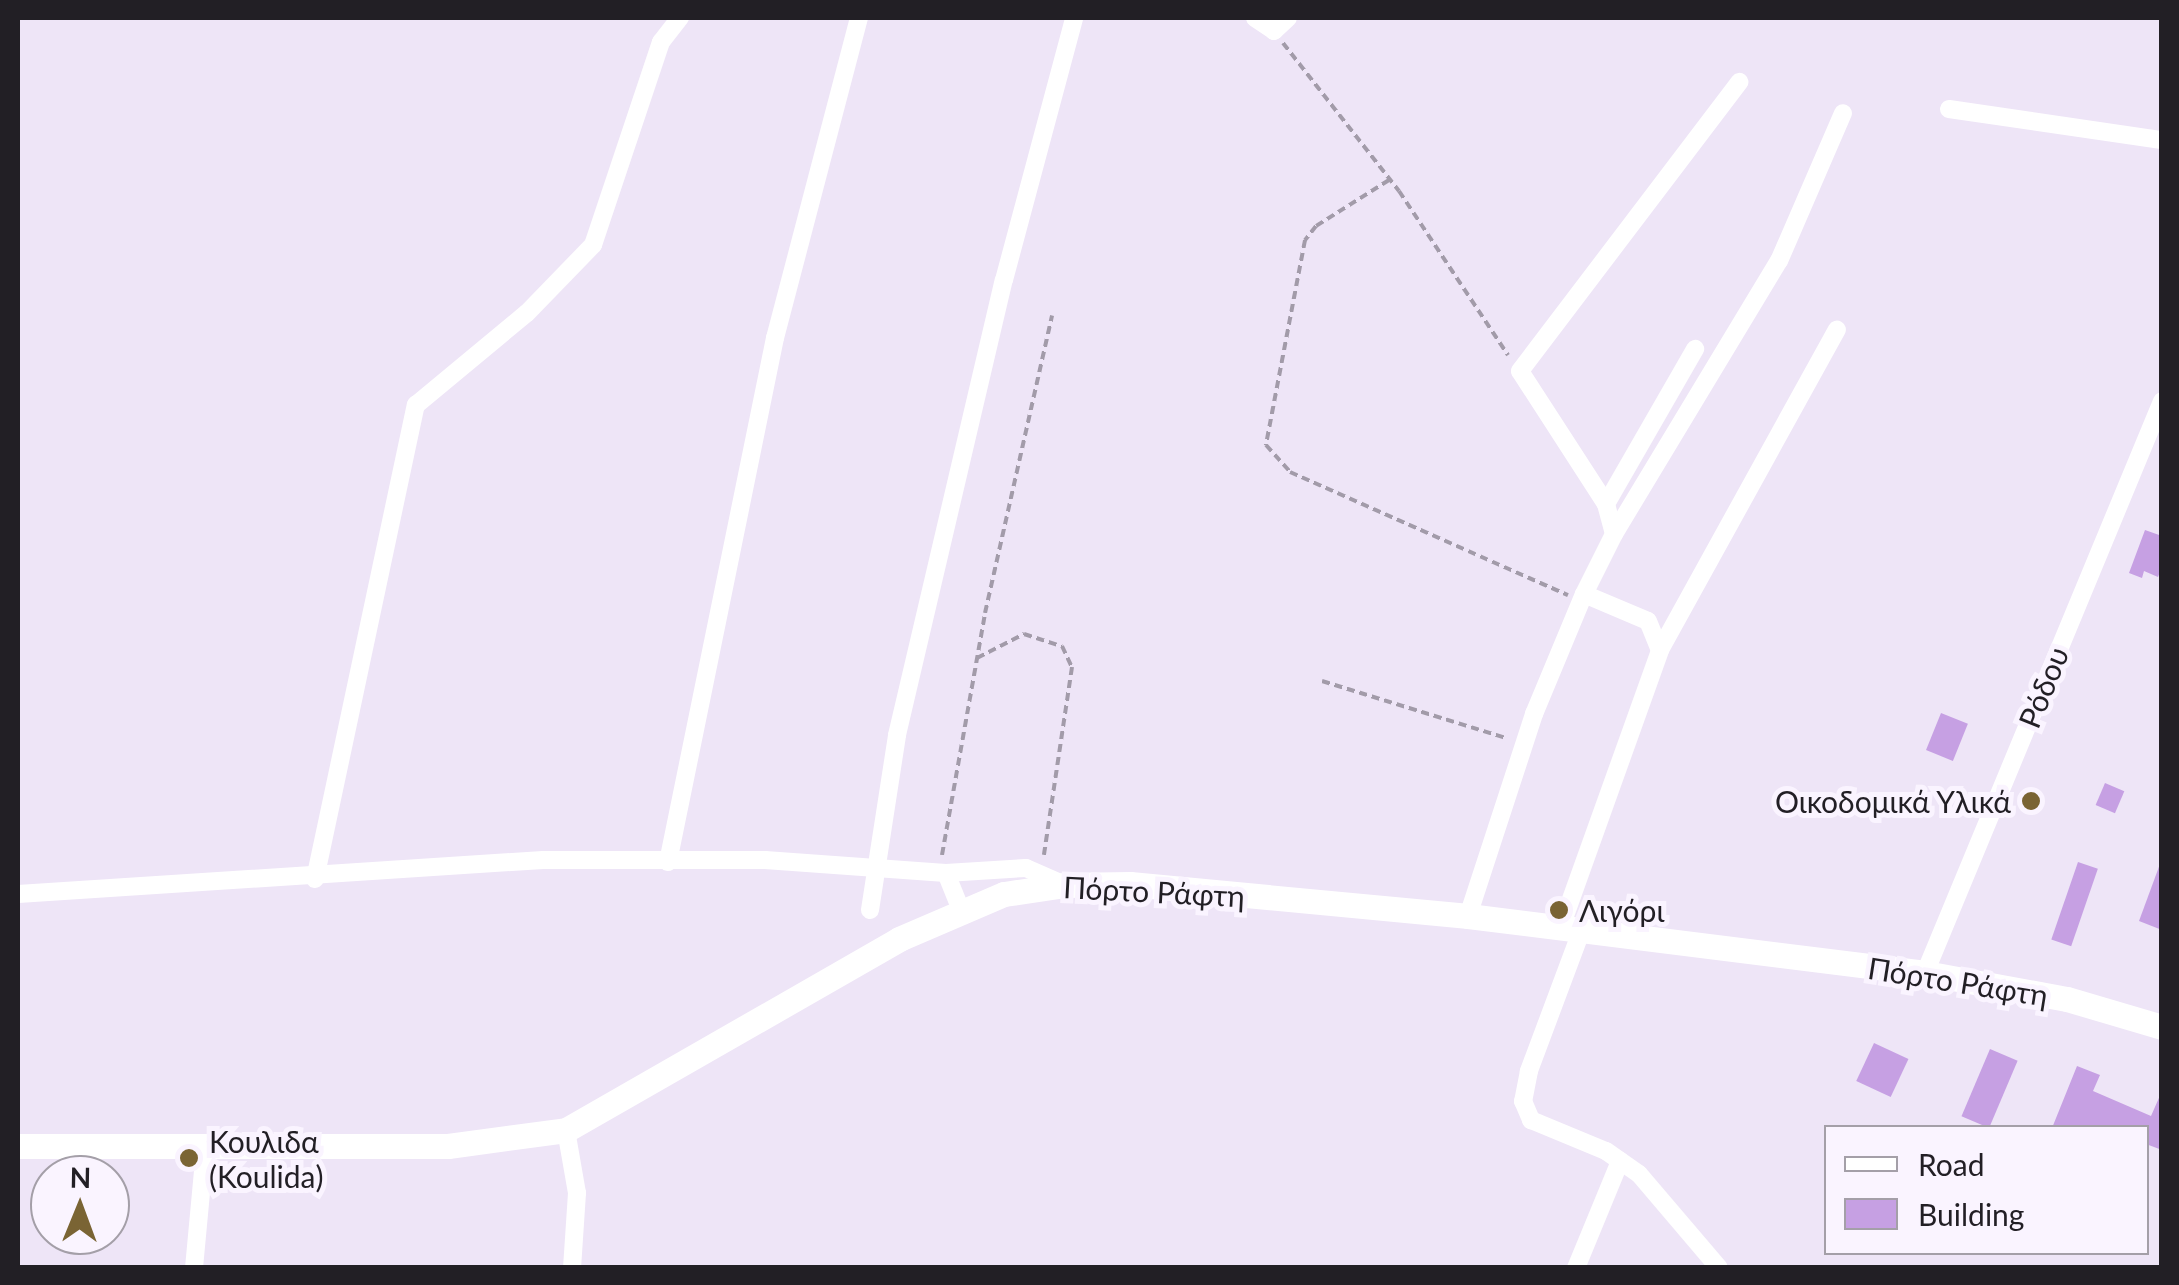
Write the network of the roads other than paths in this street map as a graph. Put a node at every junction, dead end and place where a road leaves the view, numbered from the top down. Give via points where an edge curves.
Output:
1 (680, 18) edge
2 (859, 18) edge
3 (1074, 18) edge
4 (1255, 18) edge
5 (1280, 24) edge
6 (1739, 82) dead end
7 (1949, 109) dead end
8 (1844, 112) dead end
9 (2162, 140) edge
10 (1836, 330) dead end
11 (1695, 350) dead end
12 (2162, 402) edge
13 (1606, 504) junction
14 (1614, 534) junction
15 (1582, 598) junction
16 (1660, 650) junction
17 (668, 862) junction
18 (873, 866) junction
19 (946, 874) junction
20 (315, 879) junction
21 (1065, 885) junction
22 (18, 894) edge
23 (870, 910) dead end
24 (961, 910) junction
25 (1468, 916) junction
26 (1572, 928) junction
27 (1925, 972) junction
28 (2162, 1027) edge
29 (566, 1130) junction
30 (18, 1146) edge
31 (205, 1150) junction
32 (1620, 1162) junction
33 (194, 1268) edge
34 (572, 1268) edge
35 (1576, 1268) edge
36 (1719, 1268) edge

1 - 20 street via 661,42 593,246 527,313 416,406
2 - 17 street via 779,320
3 - 18 street via 956,478
4 - 5 street
6 - 13 street via 1520,371
7 - 9 street
8 - 14 street via 1779,261
10 - 16 street
11 - 13 street
12 - 27 street, Ρόδου
13 - 14 street
14 - 15 street
15 - 16 street via 1648,621
15 - 25 street
16 - 26 street
17 - 18 street
17 - 20 street via 543,860
18 - 19 street
18 - 23 street
19 - 21 street via 1042,870
19 - 24 street
20 - 22 street
21 - 24 main road, Πόρτο Ράφτη via 1004,894
21 - 25 main road, Πόρτο Ράφτη via 1130,884
24 - 29 main road, Πόρτο Ράφτη
25 - 26 main road, Πόρτο Ράφτη
26 - 27 main road, Πόρτο Ράφτη
26 - 32 street via 1523,1101 1531,1120
27 - 28 main road, Πόρτο Ράφτη via 2067,999
29 - 31 main road, Πόρτο Ράφτη via 448,1146
29 - 34 street via 577,1193
30 - 31 main road, Πόρτο Ράφτη
31 - 33 street
32 - 35 street
32 - 36 street via 1649,1185

